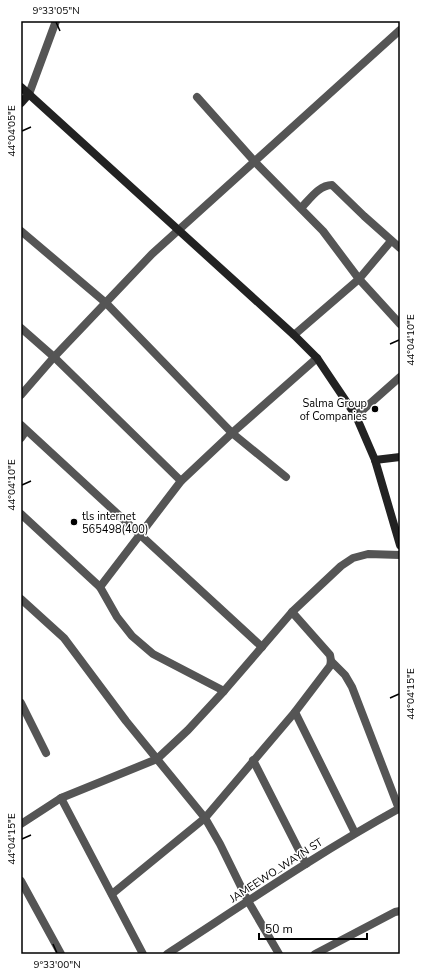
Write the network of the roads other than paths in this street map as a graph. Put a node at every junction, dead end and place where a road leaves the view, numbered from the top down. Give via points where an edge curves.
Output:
1 (56, 21) edge
2 (400, 30) edge
3 (21, 88) edge
4 (29, 94) junction
5 (197, 97) dead end
6 (21, 103) edge
7 (255, 162) junction
8 (301, 208) junction
9 (178, 230) junction
10 (21, 231) edge
11 (391, 241) junction
12 (400, 248) edge
13 (359, 279) junction
14 (106, 303) junction
15 (400, 324) edge
16 (21, 328) edge
17 (294, 334) junction
18 (54, 357) junction
19 (317, 358) junction
20 (400, 377) edge
21 (21, 395) edge
22 (356, 416) junction
23 (24, 428) edge
24 (232, 433) junction
25 (21, 438) edge
26 (400, 457) edge
27 (375, 460) junction
28 (286, 477) dead end
29 (181, 481) junction
30 (21, 514) edge
31 (141, 535) junction
32 (400, 545) edge
33 (400, 555) edge
34 (100, 587) junction
35 (21, 599) edge
36 (292, 612) junction
37 (262, 647) junction
38 (331, 661) junction
39 (224, 692) junction
40 (21, 703) edge
41 (295, 712) junction
42 (46, 753) dead end
43 (157, 759) junction
44 (253, 760) junction
45 (61, 798) junction
46 (400, 808) edge
47 (205, 818) junction
48 (21, 824) edge
49 (355, 833) junction
50 (306, 864) junction
51 (21, 881) edge
52 (112, 894) junction
53 (248, 901) junction
54 (400, 911) edge
55 (61, 954) edge
56 (143, 954) edge
57 (167, 954) edge
58 (279, 954) edge
59 (315, 954) edge

1 - 4 street
2 - 7 street
3 - 4 main road
4 - 6 main road
4 - 9 main road
5 - 7 street
7 - 8 street
7 - 9 street
8 - 11 street via 321,188 332,185
8 - 13 street via 324,231
9 - 14 street
9 - 17 main road
10 - 14 street
11 - 12 street
11 - 13 street
13 - 15 street
13 - 17 street
14 - 18 street
14 - 24 street
16 - 18 street
17 - 19 main road
18 - 21 street
18 - 29 street
19 - 22 main road
19 - 24 street
20 - 22 street
22 - 27 main road
23 - 25 street
23 - 31 street
24 - 28 street
24 - 29 street
26 - 27 main road
27 - 32 main road
29 - 31 street
30 - 34 street
31 - 34 street
31 - 37 street
33 - 36 street via 368,554 353,558
34 - 39 street via 132,636 153,654
35 - 43 street via 64,638
36 - 37 street
36 - 38 street via 330,656
37 - 39 street
38 - 41 street via 330,666
38 - 46 street via 345,675 352,687
39 - 43 street
40 - 42 street
41 - 44 street
41 - 49 street
43 - 45 street
43 - 47 street
44 - 47 street
44 - 50 street
45 - 48 street
45 - 52 street
46 - 49 street, JAMEEWO_WAYN ST
47 - 52 street
47 - 53 street
49 - 50 street, JAMEEWO_WAYN ST
50 - 53 street, JAMEEWO_WAYN ST
51 - 55 street
52 - 56 street
53 - 57 street, JAMEEWO_WAYN ST
53 - 58 street
54 - 59 street

